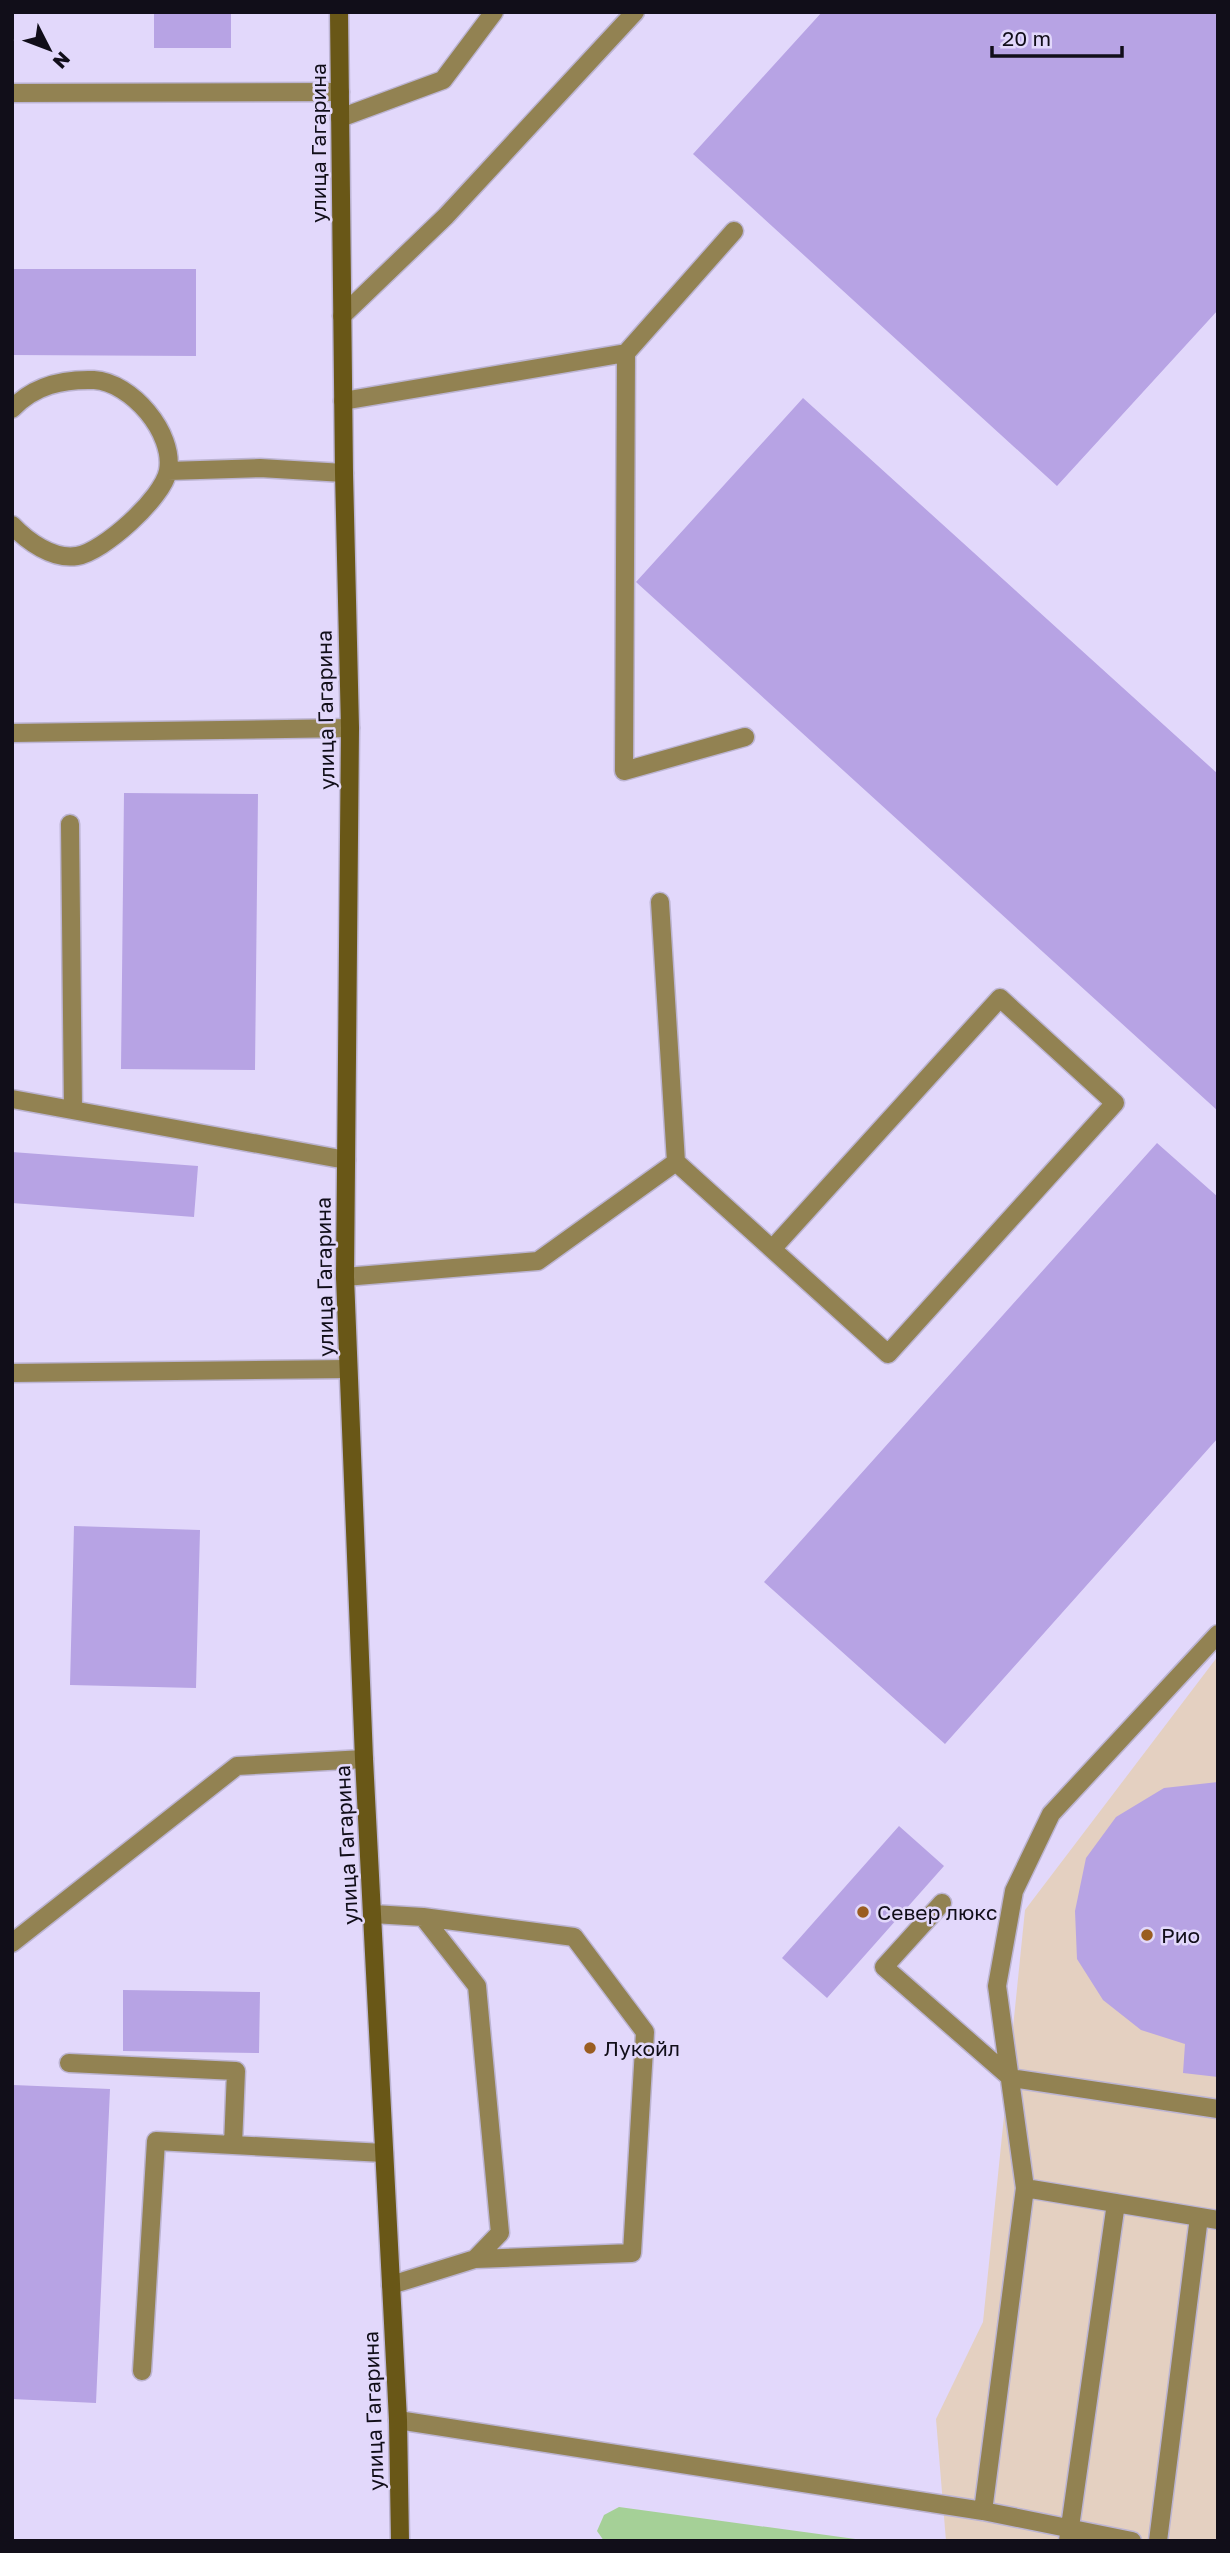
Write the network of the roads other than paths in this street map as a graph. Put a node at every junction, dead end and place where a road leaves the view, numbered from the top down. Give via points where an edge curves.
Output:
1 (339, 12) edge
2 (494, 12) edge
3 (635, 12) edge
4 (340, 92) junction
5 (12, 93) edge
6 (340, 118) junction
7 (734, 231) dead end
8 (342, 316) junction
9 (626, 353) junction
10 (343, 401) junction
11 (12, 410) edge
12 (168, 471) junction
13 (344, 473) junction
14 (12, 525) edge
15 (350, 728) junction
16 (12, 733) edge
17 (746, 737) dead end
18 (70, 824) dead end
19 (660, 902) dead end
20 (12, 1098) edge
21 (73, 1110) junction
22 (346, 1160) junction
23 (676, 1162) junction
24 (773, 1248) junction
25 (345, 1277) junction
26 (348, 1369) junction
27 (12, 1373) edge
28 (1216, 1637) edge
29 (364, 1759) junction
30 (942, 1903) dead end
31 (373, 1914) junction
32 (423, 1917) junction
33 (12, 1943) edge
34 (69, 2063) dead end
35 (1011, 2078) junction
36 (1218, 2109) edge
37 (233, 2145) junction
38 (384, 2153) junction
39 (1026, 2188) junction
40 (1116, 2203) junction
41 (1199, 2217) junction
42 (1218, 2220) edge
43 (475, 2259) junction
44 (391, 2285) junction
45 (142, 2371) dead end
46 (398, 2420) junction
47 (984, 2511) junction
48 (1069, 2535) edge
49 (400, 2541) edge
50 (1132, 2541) edge
51 (1158, 2541) edge

1 - 4 street, улица Гагарина
2 - 6 street via 443,80
3 - 8 street via 446,216
4 - 5 street
4 - 6 street, улица Гагарина
6 - 8 street, улица Гагарина
7 - 9 street
8 - 10 street, улица Гагарина
9 - 10 street
9 - 17 street via 624,771
10 - 13 street, улица Гагарина
11 - 12 street via 38,388 68,379 99,381 127,393 150,414 164,441
12 - 13 street via 260,468
12 - 14 street via 147,507 93,551 75,557 48,551
13 - 15 street, улица Гагарина
15 - 16 street
15 - 22 street, улица Гагарина
18 - 21 street
19 - 23 street
20 - 21 street
21 - 22 street
22 - 25 street, улица Гагарина
23 - 24 street
23 - 25 street via 538,1261
24 - 24 street via 888,1354 1115,1103 1000,998
25 - 26 street, улица Гагарина
26 - 27 street
26 - 29 street, улица Гагарина
28 - 35 street via 1051,1814 1014,1891 997,1986
29 - 31 street, улица Гагарина
29 - 33 street via 237,1766
30 - 35 street via 884,1967
31 - 32 street
31 - 38 street, улица Гагарина
32 - 43 street via 477,1986 500,2233
32 - 43 street via 574,1937 645,2032 632,2253
34 - 37 street via 236,2071
35 - 36 street
35 - 39 street
37 - 38 street
37 - 45 street via 156,2141
38 - 44 street, улица Гагарина
39 - 40 street
39 - 47 street
40 - 41 street
40 - 48 street
41 - 42 street
41 - 51 street
43 - 44 street
44 - 46 street, улица Гагарина
46 - 47 street
46 - 49 street, улица Гагарина
47 - 48 street
48 - 50 street

